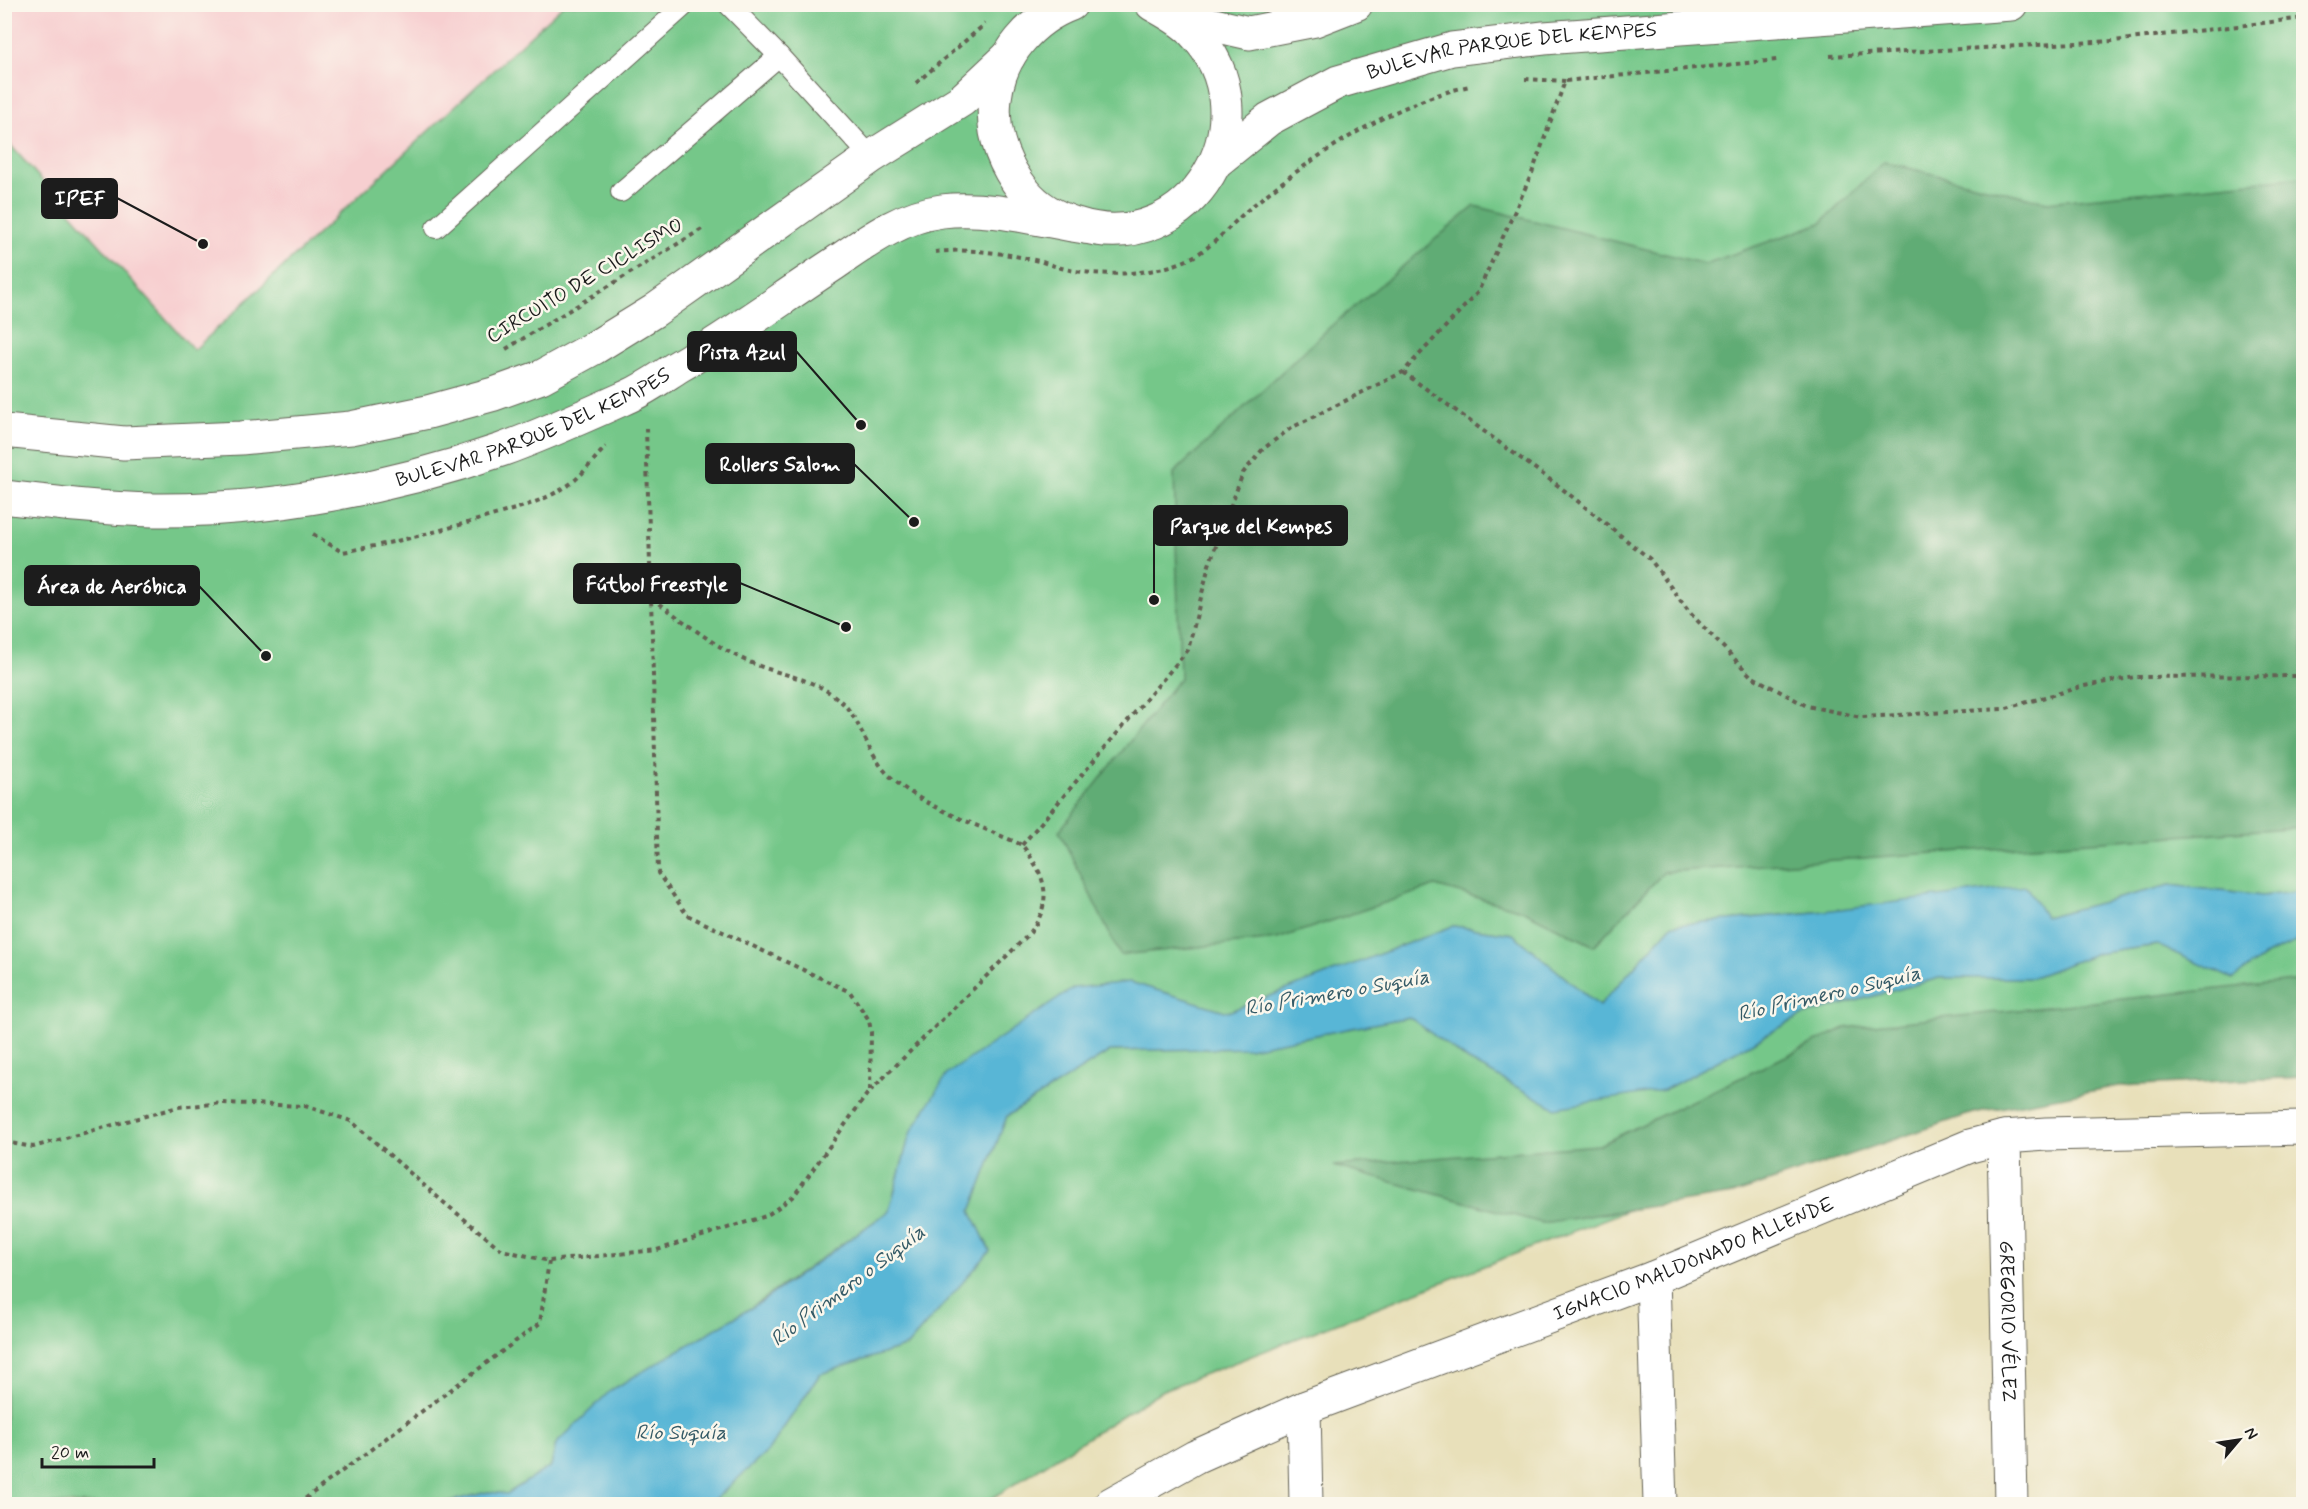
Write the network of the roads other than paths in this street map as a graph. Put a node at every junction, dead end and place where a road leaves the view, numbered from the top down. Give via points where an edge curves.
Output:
1 (686, 4) edge
2 (728, 4) edge
3 (1071, 4) edge
4 (1356, 4) edge
5 (2011, 4) edge
6 (1162, 10) edge
7 (779, 56) junction
8 (1009, 56) junction
9 (871, 157) junction
10 (1216, 162) junction
11 (621, 192) dead end
12 (1085, 227) junction
13 (436, 228) dead end
14 (4, 431) edge
15 (4, 497) edge
16 (2304, 1128) edge
17 (2004, 1137) junction
18 (1653, 1278) junction
19 (1304, 1408) junction
20 (1111, 1504) edge
21 (1306, 1504) edge
22 (1660, 1504) edge
23 (2012, 1504) edge

1 - 13 lane
2 - 7 lane
3 - 8 street via 1040,21
4 - 6 street via 1315,20 1249,33
5 - 10 street, BULEVAR PARQUE DEL KEMPES via 1544,38 1452,49 1338,82 1269,119
6 - 10 street via 1192,30 1207,48 1222,81 1227,116
7 - 9 lane
7 - 11 lane
8 - 9 street, BULEVAR PARQUE DEL KEMPES via 962,100
8 - 12 street via 1000,76 995,108 1004,161 1037,204 1065,221
9 - 14 street, BULEVAR PARQUE DEL KEMPES via 654,311 541,377 494,394 351,428 241,438 124,443
10 - 12 street via 1192,197 1160,219 1124,230
12 - 15 street, BULEVAR PARQUE DEL KEMPES via 954,209 918,217 868,240 731,336 632,394 502,450 408,478 328,496 222,507 155,510
16 - 17 street, IGNACIO MALDONADO ALLENDE
17 - 18 street, IGNACIO MALDONADO ALLENDE via 1970,1146
17 - 23 street, GREGORIO VÉLEZ
18 - 19 street, IGNACIO MALDONADO ALLENDE
18 - 22 street
19 - 20 street, IGNACIO MALDONADO ALLENDE via 1195,1457
19 - 21 street

